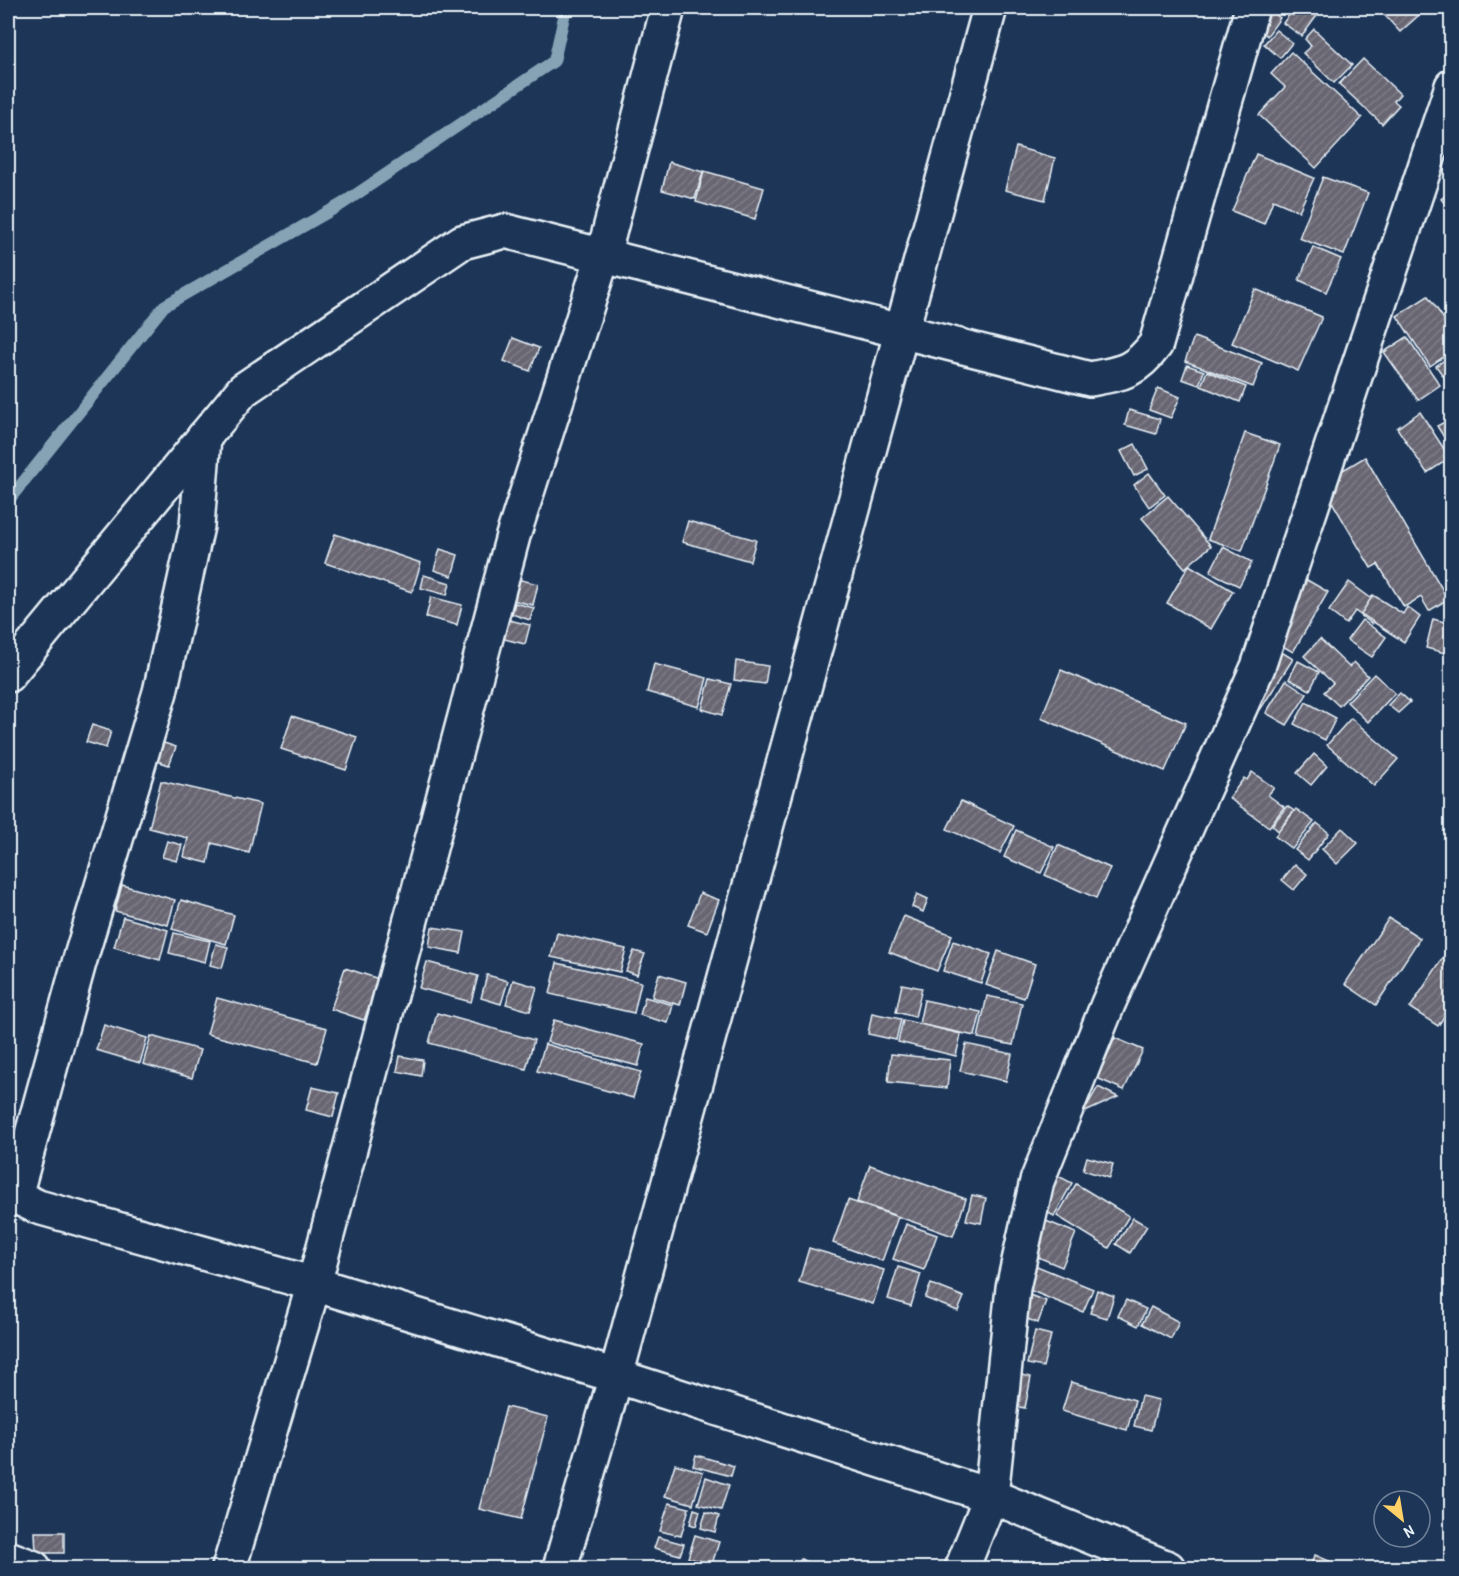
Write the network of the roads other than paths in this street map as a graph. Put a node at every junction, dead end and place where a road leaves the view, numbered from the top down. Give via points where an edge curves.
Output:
1 (668, 8) edge
2 (990, 8) edge
3 (1252, 8) edge
4 (1452, 86) edge
5 (603, 256) junction
6 (903, 331) junction
7 (204, 437) junction
8 (8, 675) edge
9 (11, 1195) edge
10 (314, 1284) junction
11 (616, 1376) junction
12 (991, 1496) junction
13 (8, 1558) edge
14 (34, 1569) edge
15 (229, 1569) edge
16 (560, 1569) edge
17 (962, 1569) edge
18 (1168, 1569) edge

1 - 5 street
2 - 6 street
3 - 6 street via 1156,344 1143,362 1121,373 1090,379
4 - 12 street via 1258,667 1108,1004 1037,1182 1013,1287
5 - 6 street
5 - 7 street via 505,231 462,242 243,390
5 - 10 street via 513,536
6 - 11 street
7 - 8 street
7 - 9 street via 197,526 160,692
9 - 10 street via 38,1207
10 - 11 street
10 - 15 street
11 - 12 street
11 - 16 street
12 - 17 street
12 - 18 street
13 - 14 street

